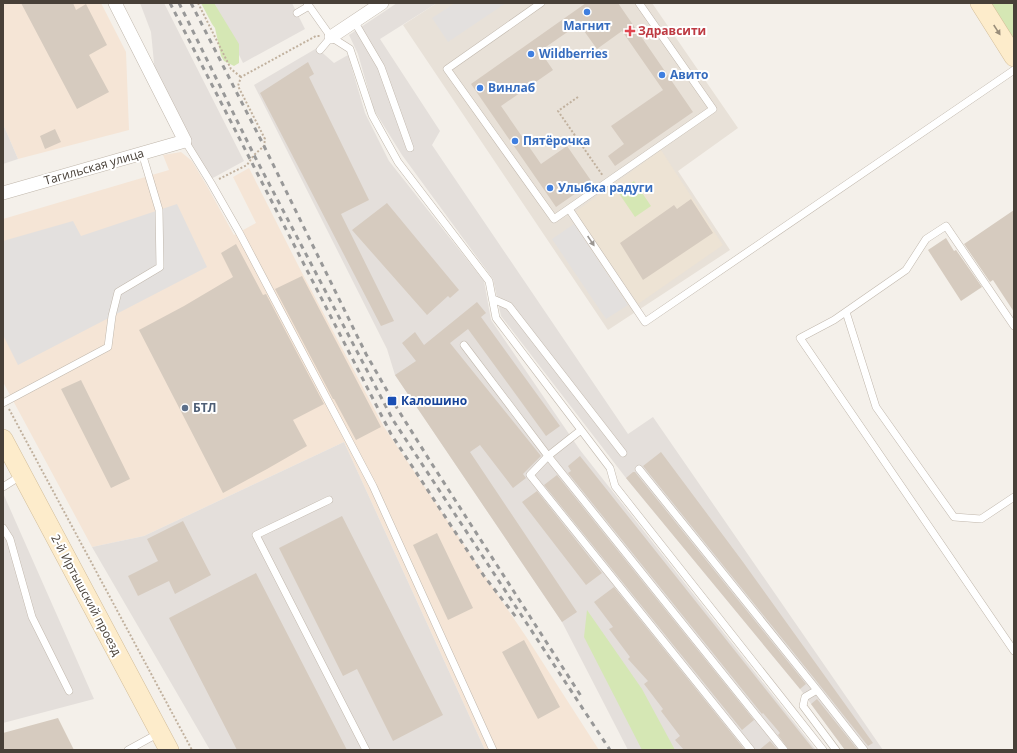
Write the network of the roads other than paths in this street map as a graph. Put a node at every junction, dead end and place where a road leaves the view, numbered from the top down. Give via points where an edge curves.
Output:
1 (115, 3) edge
2 (382, 3) edge
3 (541, 3) edge
4 (639, 3) edge
5 (980, 3) edge
6 (308, 5) edge
7 (297, 13) dead end
8 (354, 21) junction
9 (331, 36) junction
10 (320, 50) dead end
11 (1014, 57) edge
12 (1014, 70) edge
13 (187, 141) junction
14 (410, 148) dead end
15 (142, 153) junction
16 (3, 193) edge
17 (569, 209) junction
18 (493, 299) junction
19 (846, 312) junction
20 (1014, 326) edge
21 (464, 345) dead end
22 (4, 402) edge
23 (581, 430) junction
24 (3, 439) edge
25 (623, 453) dead end
26 (548, 456) junction
27 (639, 469) dead end
28 (22, 475) junction
29 (3, 487) edge
30 (1014, 497) edge
31 (329, 500) dead end
32 (3, 528) edge
33 (1014, 651) edge
34 (817, 690) junction
35 (69, 691) dead end
36 (159, 733) junction
37 (128, 750) edge
38 (169, 750) edge
39 (366, 750) edge
40 (493, 750) edge
41 (751, 750) edge
42 (784, 750) edge
43 (823, 750) edge
44 (836, 750) edge
45 (864, 750) edge

1 - 13 street
2 - 8 street
3 - 17 lane via 447,69 554,219
4 - 17 lane via 713,109
5 -> 11 street
6 - 7 lane
6 - 9 lane
8 - 9 street
8 - 14 lane via 381,67
9 - 10 lane
9 - 18 lane via 350,49 372,115 398,162 489,281
17 -> 12 lane via 646,322
13 - 15 street, Тагильская улица
13 - 40 lane via 373,486
15 - 16 street, Тагильская улица
15 - 22 lane via 159,210 160,267 118,292 108,347
18 - 23 lane via 496,318
18 - 25 lane via 509,306
19 - 20 lane via 906,270 926,239 946,226
19 - 30 lane via 876,407 954,517 981,519
19 - 33 lane via 800,338
21 - 26 lane
23 - 26 lane
23 - 43 lane via 610,468 615,486
24 - 28 street, 2-й Иртышский проезд
26 - 41 lane via 530,475
26 - 42 lane
27 - 34 lane
28 - 29 lane
28 - 36 street, 2-й Иртышский проезд
31 - 39 lane via 256,535
32 - 35 lane via 10,539 32,617
34 - 44 lane via 805,697 803,706
34 - 45 lane
36 - 37 lane
36 - 38 street, 2-й Иртышский проезд

